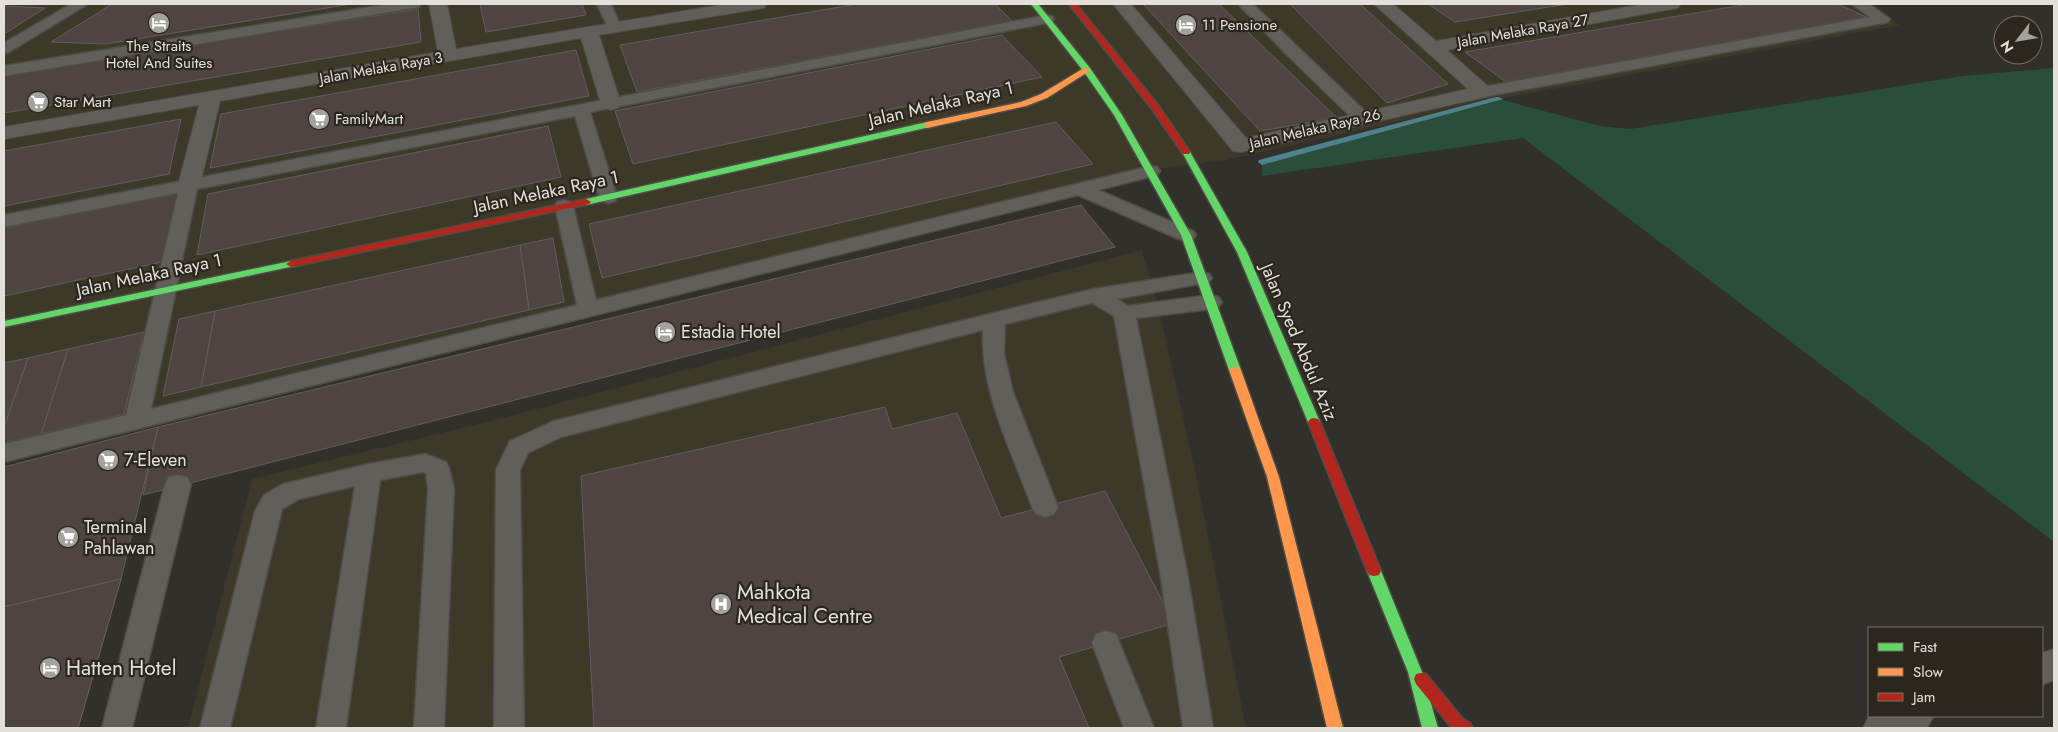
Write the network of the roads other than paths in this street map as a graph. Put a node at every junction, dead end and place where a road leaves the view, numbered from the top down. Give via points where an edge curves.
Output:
1 (81, 4) edge
2 (414, 4) edge
3 (438, 4) edge
4 (604, 4) edge
5 (758, 4) edge
6 (1034, 4) edge
7 (1072, 4) edge
8 (1122, 4) edge
9 (1245, 4) edge
10 (1383, 4) edge
11 (1672, 4) edge
12 (1859, 4) edge
13 (727, 6) edge
14 (1047, 19) junction
15 (614, 27) junction
16 (588, 31) junction
17 (1433, 47) junction
18 (4, 49) edge
19 (448, 56) junction
20 (1087, 70) junction
21 (4, 71) edge
22 (1483, 92) junction
23 (211, 98) junction
24 (611, 104) junction
25 (581, 109) junction
26 (1362, 118) junction
27 (4, 133) edge
28 (1151, 171) junction
29 (189, 185) junction
30 (1079, 188) junction
31 (608, 197) junction
32 (564, 206) junction
33 (4, 221) edge
34 (1186, 235) junction
35 (1202, 278) junction
36 (166, 289) junction
37 (1094, 296) junction
38 (1211, 302) junction
39 (588, 310) junction
40 (1124, 313) junction
41 (994, 320) junction
42 (4, 324) edge
43 (136, 421) junction
44 (4, 453) edge
45 (369, 473) junction
46 (178, 484) dead end
47 (1045, 507) dead end
48 (1106, 642) dead end
49 (1415, 672) junction
50 (1912, 717) edge
51 (117, 728) edge
52 (215, 728) edge
53 (331, 728) edge
54 (429, 728) edge
55 (509, 728) edge
56 (1139, 728) edge
57 (1198, 728) edge
58 (1335, 728) edge
59 (1430, 728) edge
60 (1465, 728) edge
61 (1882, 728) edge

1 - 18 lane
2 - 21 lane
3 - 19 street
4 - 15 lane
5 - 13 street, Jalan Melaka Raya 3
6 - 14 main road
7 - 49 main road, Jalan Syed Abdul Aziz via 1155,107 1192,161 1242,252
8 - 26 street, Jalan Melaka Raya 26 via 1241,146
9 - 26 lane
10 - 17 street
11 - 17 street, Jalan Melaka Raya 27
12 - 22 lane via 1883,19
13 - 15 street, Jalan Melaka Raya 3
14 - 20 main road
14 - 24 lane
15 - 16 street, Jalan Melaka Raya 3
16 - 19 street, Jalan Melaka Raya 3
16 - 24 street
17 - 22 street
19 - 23 street, Jalan Melaka Raya 3
20 - 28 main road via 1118,114
20 - 31 main road, Jalan Melaka Raya 1 via 1044,96 1023,104
22 - 26 street, Jalan Melaka Raya 26
23 - 27 street, Jalan Melaka Raya 3
23 - 29 street
24 - 25 lane
25 - 29 lane
25 - 31 lane
28 - 30 lane
28 - 34 main road
29 - 33 lane
29 - 36 lane
30 - 34 lane
30 - 39 lane
31 - 32 main road, Jalan Melaka Raya 1
32 - 36 main road, Jalan Melaka Raya 1
32 - 39 lane
34 - 35 main road
35 - 37 lane
35 - 38 main road
36 - 42 main road, Jalan Melaka Raya 1
36 - 43 lane
37 - 40 lane
37 - 41 lane
38 - 40 lane
38 - 58 main road via 1273,477
39 - 43 lane via 197,411
40 - 57 lane via 1162,504
41 - 47 lane via 992,354 1001,392
41 - 55 lane via 554,430 519,447 508,470
43 - 44 lane
45 - 52 lane via 292,491 273,502 268,511
45 - 53 lane
45 - 54 lane via 426,463 437,468 441,489
46 - 51 lane
48 - 56 lane
49 - 59 main road, Jalan Syed Abdul Aziz
49 - 60 main road via 1457,723
50 - 61 street

